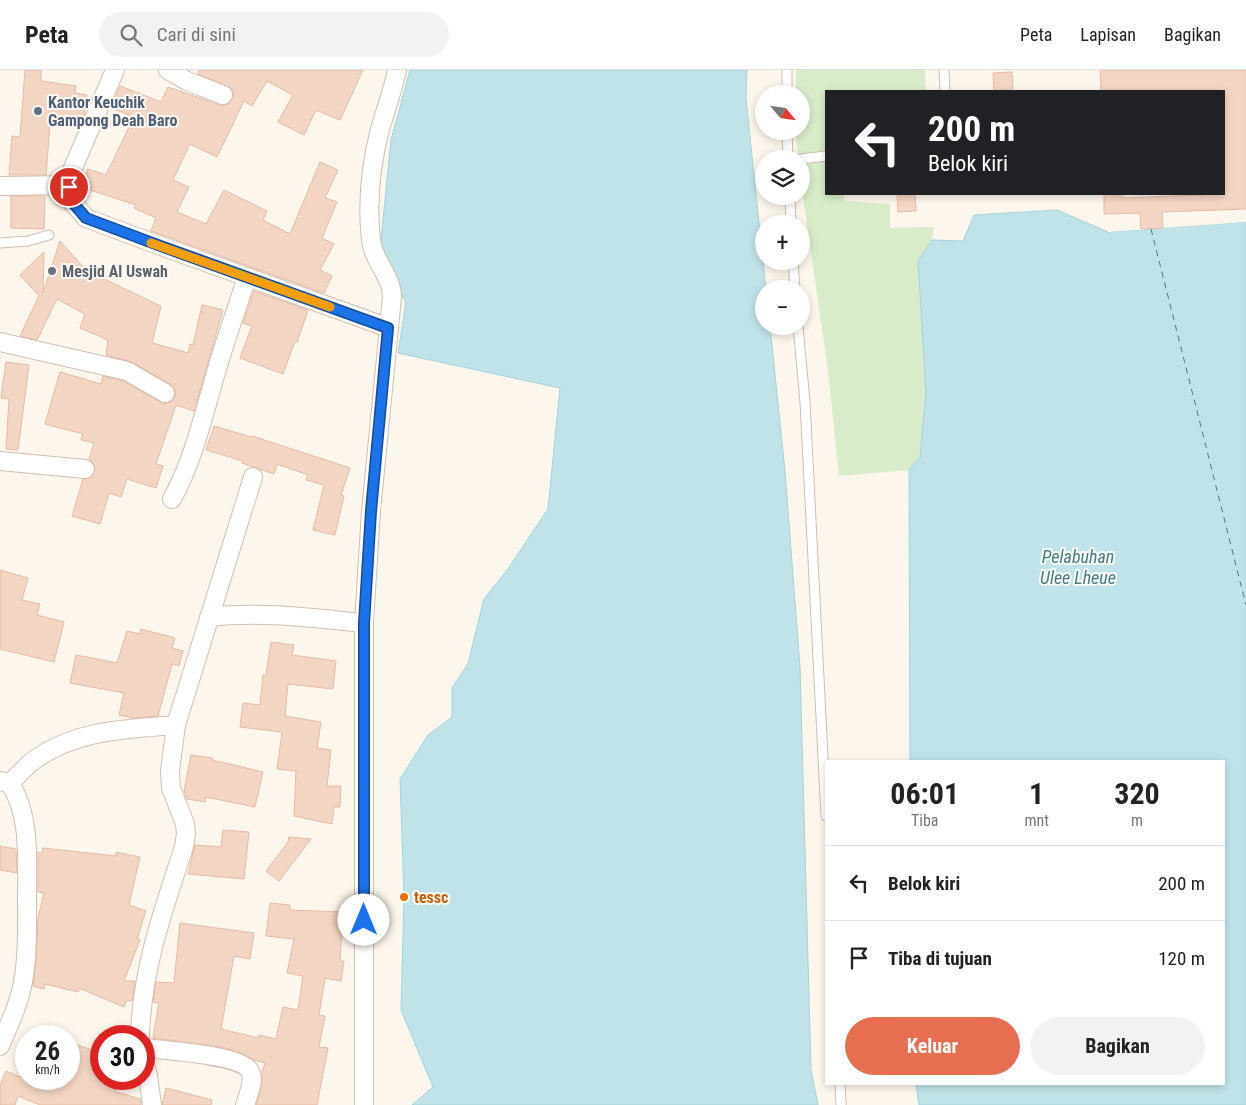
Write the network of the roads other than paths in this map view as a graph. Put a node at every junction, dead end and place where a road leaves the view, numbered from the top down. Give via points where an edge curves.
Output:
1 (115, 70) edge
2 (168, 70) edge
3 (397, 70) edge
4 (787, 70) edge
5 (944, 70) edge
6 (787, 85) edge
7 (945, 90) edge
8 (223, 95) dead end
9 (825, 156) edge
10 (810, 158) edge
11 (69, 185) junction
12 (0, 186) edge
13 (49, 235) dead end
14 (0, 243) edge
15 (247, 277) junction
16 (388, 328) junction
17 (799, 335) edge
18 (0, 342) edge
19 (165, 393) dead end
20 (0, 462) edge
21 (85, 469) dead end
22 (253, 476) dead end
23 (172, 499) dead end
24 (209, 617) junction
25 (364, 623) junction
26 (176, 725) junction
27 (5, 782) edge
28 (825, 796) edge
29 (141, 1025) edge
30 (0, 1046) edge
31 (155, 1049) edge
32 (840, 1085) edge
33 (150, 1090) edge
34 (152, 1105) edge
35 (245, 1105) edge
36 (364, 1105) edge
37 (841, 1105) edge

1 - 11 street via 70,175
2 - 8 street
3 - 16 street via 375,154 369,221 375,256 392,287
4 - 6 lane
5 - 7 lane
9 - 10 lane
11 - 12 street
11 - 15 street via 73,203 86,218
13 - 14 lane via 28,242
15 - 16 street
15 - 23 street via 194,448
16 - 25 street
17 - 28 lane
18 - 19 street via 127,371
20 - 21 street
22 - 24 street
24 - 25 street via 260,614
24 - 26 street
25 - 36 street
26 - 27 street via 124,729 71,740 30,763
26 - 29 street via 170,788 186,834 148,967
27 - 30 street via 18,796 27,837 26,955 23,983
31 - 35 street via 224,1058 245,1065 251,1085
32 - 37 lane
33 - 34 street

